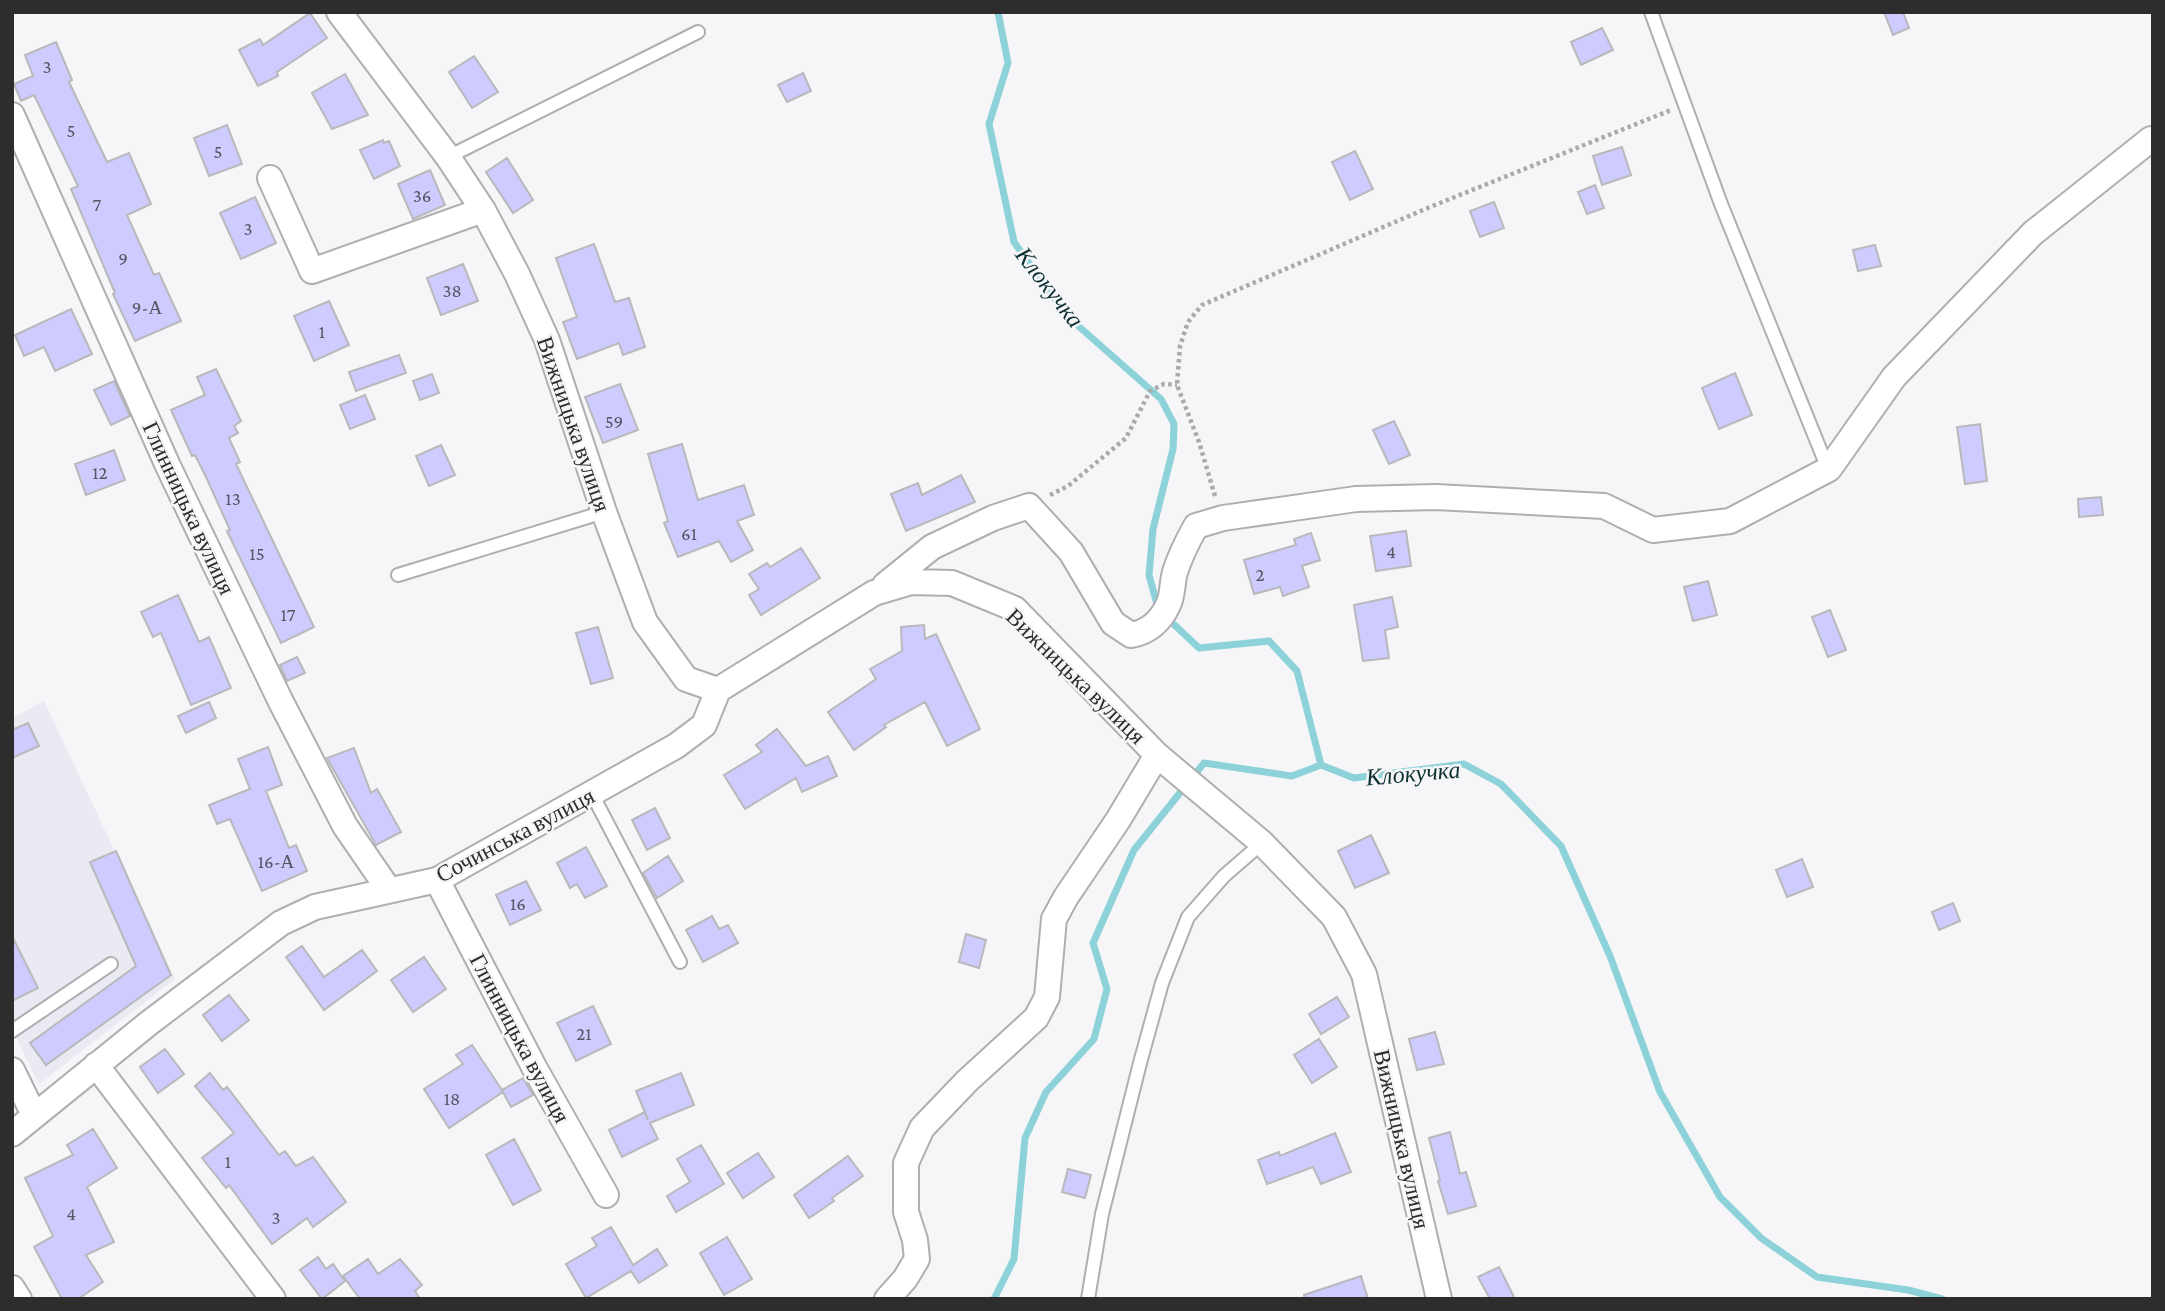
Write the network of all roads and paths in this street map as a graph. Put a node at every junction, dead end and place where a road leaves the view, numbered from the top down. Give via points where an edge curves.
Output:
1 (339, 12) edge
2 (1651, 12) edge
3 (698, 32) dead end
4 (1685, 105) junction
5 (12, 115) edge
6 (2151, 139) dead end
7 (449, 157) junction
8 (270, 177) dead end
9 (483, 210) junction
10 (1177, 385) junction
11 (1829, 469) junction
12 (1029, 506) junction
13 (604, 512) junction
14 (1223, 518) junction
15 (398, 575) dead end
16 (874, 593) junction
17 (718, 690) junction
18 (1164, 761) junction
19 (592, 794) junction
20 (1262, 842) junction
21 (437, 880) junction
22 (389, 890) junction
23 (680, 962) dead end
24 (111, 964) dead end
25 (12, 1031) edge
26 (96, 1065) junction
27 (12, 1070) edge
28 (34, 1115) junction
29 (12, 1133) edge
30 (606, 1195) dead end
31 (12, 1288) edge
32 (19, 1299) edge
33 (273, 1299) edge
34 (887, 1299) edge
35 (1088, 1299) edge
36 (1440, 1299) edge

1 - 7 street, Вижницька вулиця
2 - 4 lane
3 - 7 lane
4 - 10 path via 1202,304 1188,322 1180,346
4 - 11 lane
5 - 22 street, Глинницька вулиця via 168,466 280,699 345,826
6 - 11 street via 2033,233 1894,377
7 - 9 street, Вижницька вулиця
8 - 9 street via 312,271
9 - 13 street, Вижницька вулиця via 547,340
10 - 12 path via 1164,384 1150,391 1126,438 1068,486
10 - 14 path
11 - 14 street via 1730,521 1653,530 1604,506 1436,497 1356,499
12 - 14 street via 1072,552 1113,623 1131,635 1151,628 1169,604 1180,558 1196,527
12 - 16 street via 932,547
13 - 15 lane
13 - 17 street, Вижницька вулиця via 645,622 686,679
16 - 17 street, Вижницька вулиця
16 - 18 street, Вижницька вулиця via 911,582 952,583 1015,609
17 - 19 street, Сочинська вулиця via 704,725
18 - 20 street, Вижницька вулиця
18 - 34 street via 1118,820 1054,919 1047,997 1036,1018 922,1128 906,1163 906,1212 917,1259
19 - 21 street, Сочинська вулиця
19 - 23 lane
20 - 35 lane via 1188,917 1140,1063 1102,1214
20 - 36 street, Вижницька вулиця via 1334,917 1364,974
21 - 22 street, Сочинська вулиця
21 - 30 street, Глинницька вулиця
22 - 26 street, Сочинська вулиця via 315,907 281,923
24 - 25 lane
26 - 28 street, Сочинська вулиця
26 - 33 street
27 - 28 street
28 - 29 street, Сочинська вулиця
31 - 32 street

